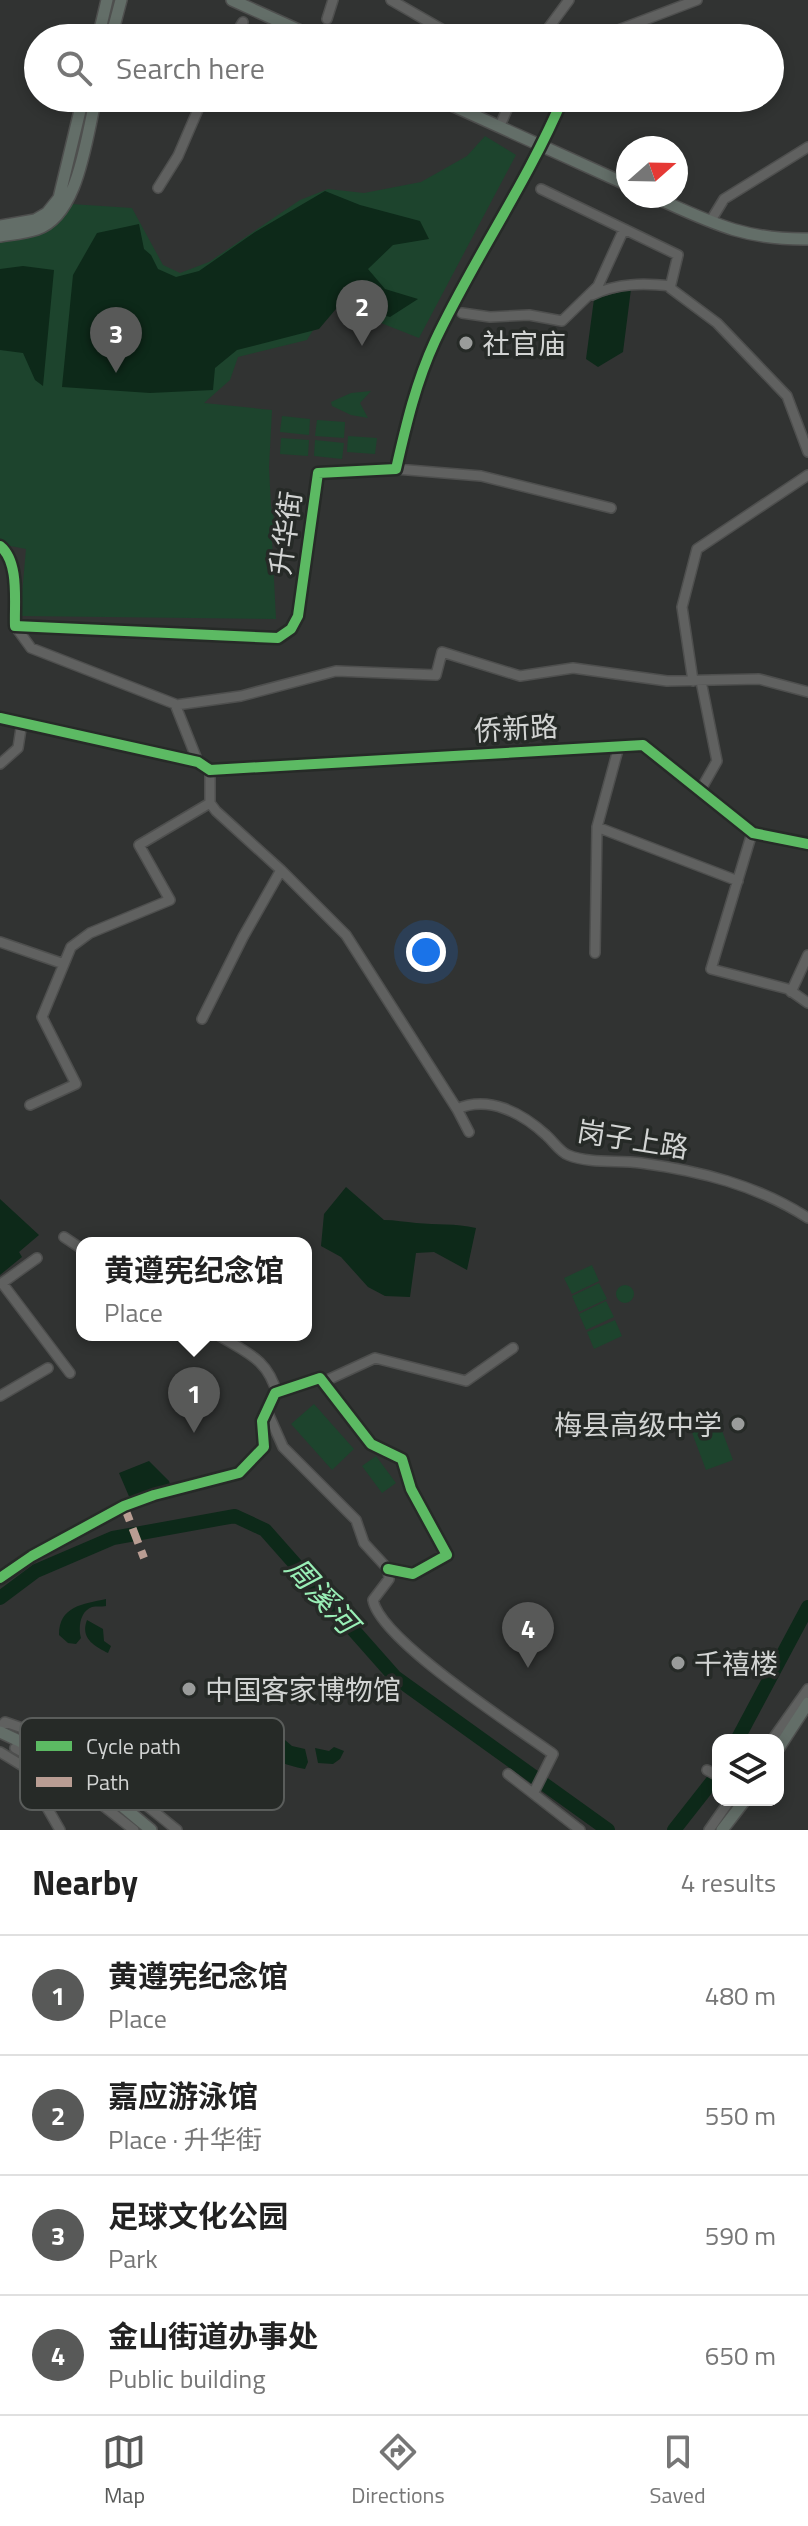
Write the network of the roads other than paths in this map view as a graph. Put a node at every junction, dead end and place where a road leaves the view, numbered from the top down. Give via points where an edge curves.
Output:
1 (107, 0) edge
2 (121, 0) edge
3 (219, 0) edge
4 (232, 0) edge
5 (333, 0) edge
6 (391, 0) edge
7 (569, 0) edge
8 (697, 0) edge
9 (327, 19) dead end
10 (101, 24) edge
11 (117, 24) edge
12 (272, 24) edge
13 (285, 24) edge
14 (433, 24) edge
15 (551, 24) edge
16 (634, 24) edge
17 (80, 112) edge
18 (92, 112) edge
19 (197, 112) edge
20 (467, 112) edge
21 (482, 112) edge
22 (506, 112) edge
23 (557, 112) edge
24 (502, 121) junction
25 (545, 140) junction
26 (808, 147) edge
27 (616, 173) edge
28 (616, 180) edge
29 (158, 188) dead end
30 (541, 189) dead end
31 (688, 206) edge
32 (679, 208) edge
33 (713, 217) junction
34 (0, 226) edge
35 (624, 229) junction
36 (0, 236) edge
37 (808, 236) edge
38 (671, 286) junction
39 (585, 299) junction
40 (462, 313) dead end
41 (808, 452) edge
42 (396, 469) junction
43 (808, 475) edge
44 (611, 508) dead end
45 (0, 546) edge
46 (15, 626) junction
47 (697, 681) junction
48 (808, 692) edge
49 (176, 705) junction
50 (0, 718) edge
51 (22, 722) junction
52 (619, 746) junction
53 (198, 762) junction
54 (0, 764) edge
55 (210, 770) junction
56 (700, 791) junction
57 (210, 803) junction
58 (597, 827) junction
59 (752, 833) junction
60 (808, 844) edge
61 (281, 870) junction
62 (738, 881) junction
63 (0, 942) edge
64 (595, 953) dead end
65 (808, 955) edge
66 (64, 964) junction
67 (791, 992) junction
68 (808, 1003) edge
69 (202, 1019) dead end
70 (30, 1105) dead end
71 (457, 1109) junction
72 (469, 1132) dead end
73 (808, 1218) edge
74 (64, 1237) dead end
75 (76, 1245) edge
76 (37, 1258) dead end
77 (229, 1341) edge
78 (513, 1348) dead end
79 (48, 1368) dead end
80 (70, 1373) dead end
81 (323, 1382) junction
82 (277, 1394) dead end
83 (0, 1396) edge
84 (267, 1411) junction
85 (388, 1569) junction
86 (0, 1578) edge
87 (808, 1689) edge
88 (808, 1703) edge
89 (20, 1727) edge
90 (0, 1729) edge
91 (776, 1734) edge
92 (20, 1739) edge
93 (784, 1740) edge
94 (15, 1748) dead end
95 (20, 1751) edge
96 (0, 1752) edge
97 (20, 1764) edge
98 (707, 1770) dead end
99 (712, 1773) edge
100 (508, 1774) dead end
101 (534, 1792) junction
102 (726, 1806) edge
103 (740, 1806) edge
104 (48, 1810) edge
105 (109, 1810) edge
106 (127, 1810) edge
107 (152, 1810) edge
108 (60, 1830) edge
109 (134, 1830) edge
110 (151, 1830) edge
111 (177, 1830) edge
112 (580, 1830) edge
113 (709, 1830) edge
114 (722, 1830) edge

1 - 10 main road
2 - 11 main road
3 - 12 main road
4 - 13 main road
5 - 9 street
6 - 14 street
7 - 15 street
8 - 16 street
17 - 34 main road via 59,198 35,220
18 - 36 main road via 69,202 38,229
19 - 29 street
20 - 28 main road
21 - 24 main road
22 - 24 street
23 - 25 street
24 - 25 main road
25 - 27 main road
25 - 42 street via 435,341 411,402
26 - 33 street via 724,199
30 - 35 street
31 - 33 main road
32 - 37 main road via 725,229 776,240
33 - 37 main road
35 - 38 street via 678,255
35 - 39 street via 598,286
38 - 39 street via 611,286
38 - 41 street via 717,323 787,396
39 - 40 street via 562,321
42 - 44 street via 481,476
42 - 46 street, 升华街 via 318,473 298,616 278,638
43 - 47 street via 697,549 682,607
45 - 46 street via 12,566
46 - 49 street via 31,648
47 - 48 street via 759,679
47 - 49 street via 573,668 520,676 442,652 436,675 336,671 241,696
47 - 56 street via 717,761
49 - 53 street
50 - 51 street
51 - 53 street
51 - 54 street via 18,748
52 - 55 street, 侨新路
52 - 56 street, 侨新路 via 643,745
52 - 58 street
53 - 55 street
55 - 57 street
56 - 59 street, 侨新路
57 - 61 street
57 - 66 street via 139,845 170,900 90,933 71,947
58 - 62 street
58 - 64 street
59 - 60 street, 侨新路
59 - 62 street
61 - 69 street
61 - 71 street via 346,935
62 - 67 street via 711,969
63 - 66 street
65 - 67 street
66 - 70 street via 42,1017 76,1084
67 - 68 street
71 - 72 street
71 - 73 street, 岗子上路 via 491,1105 515,1111 565,1154 715,1176 780,1200
74 - 75 street
76 - 80 street via 2,1283
77 - 82 street via 263,1364
78 - 81 street via 466,1381 375,1358
79 - 83 street
81 - 84 street via 320,1378 275,1393
81 - 85 street via 371,1444 402,1459 411,1489 447,1555 413,1574
84 - 85 street via 283,1447 356,1520 364,1543
84 - 86 street via 262,1421 264,1447 239,1473 124,1506
85 - 101 street via 389,1579 373,1600 380,1618 416,1654 553,1754
87 - 91 street
88 - 93 main road
89 - 90 street via 5,1722
90 - 92 main road
94 - 95 street
96 - 97 street
98 - 99 street
100 - 101 street
101 - 112 street
102 - 113 street
103 - 114 main road
104 - 108 street
105 - 109 street
106 - 110 main road
107 - 111 street

